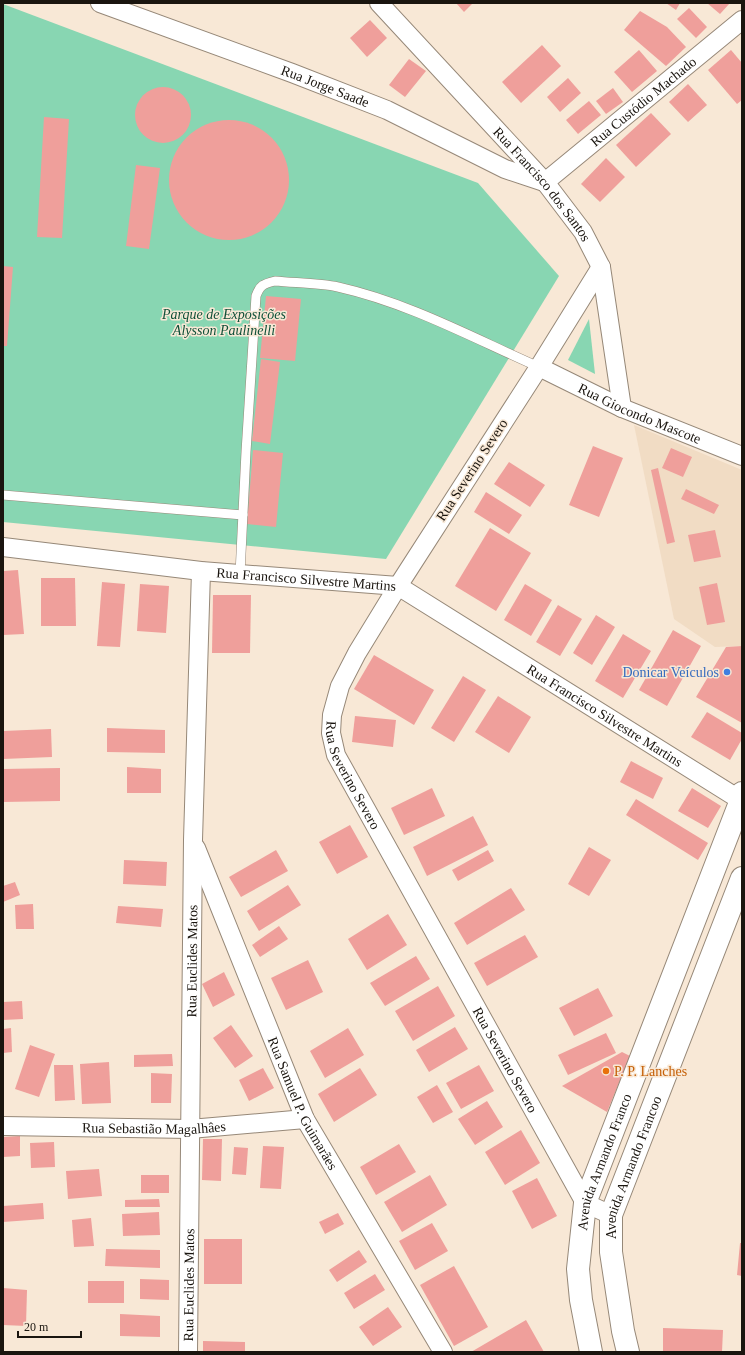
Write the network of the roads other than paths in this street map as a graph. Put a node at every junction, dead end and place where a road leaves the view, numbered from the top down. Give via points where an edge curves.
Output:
1 (379, 3) edge
2 (111, 5) edge
3 (742, 20) edge
4 (545, 182) junction
5 (601, 267) junction
6 (539, 367) junction
7 (622, 408) junction
8 (742, 456) edge
9 (3, 495) edge
10 (243, 515) junction
11 (3, 547) edge
12 (201, 571) junction
13 (240, 574) junction
14 (398, 586) junction
15 (742, 798) edge
16 (193, 840) junction
17 (742, 878) edge
18 (681, 954) junction
19 (708, 966) junction
20 (305, 1119) junction
21 (3, 1126) edge
22 (190, 1128) junction
23 (585, 1203) junction
24 (611, 1216) junction
25 (188, 1352) edge
26 (443, 1352) edge
27 (591, 1352) edge
28 (628, 1352) edge

1 - 4 street, Rua Francisco dos Santos
2 - 4 street, Rua Jorge Saade via 387,110 505,169
3 - 4 street, Rua Custódio Machado
4 - 5 street, Rua Francisco dos Santos via 584,232
5 - 6 street, Rua Severino Severo
5 - 7 street, Rua Francisco dos Santos
6 - 7 street, Rua Giocondo Mascote
6 - 10 lane via 386,300 337,287 275,281 265,284 259,288 256,296
6 - 14 street, Rua Severino Severo
7 - 8 street, Rua Giocondo Mascote
9 - 10 lane
10 - 13 lane
11 - 12 street, Rua Francisco Silvestre Martins
12 - 13 street, Rua Francisco Silvestre Martins
12 - 16 street, Rua Euclides Matos
13 - 14 street, Rua Francisco Silvestre Martins
14 - 15 street, Rua Francisco Silvestre Martins
14 - 23 street, Rua Severino Severo via 340,686 332,715 331,733 336,755
15 - 18 street, Avenida Armando Franco
16 - 20 street, Rua Samuel P. Guimarães
16 - 22 street, Rua Euclides Matos
17 - 19 street, Avenida Armando Francoo
18 - 19 street
18 - 23 street, Avenida Armando Franco
19 - 24 street, Avenida Armando Francoo
20 - 22 street, Rua Sebastião Magalhâes
20 - 26 street, Rua Samuel P. Guimarães
21 - 22 street, Rua Sebastião Magalhâes
22 - 25 street, Rua Euclides Matos
23 - 24 street
23 - 27 street, Avenida Armando Franco via 578,1269
24 - 28 street, Avenida Armando Francoo via 611,1252

